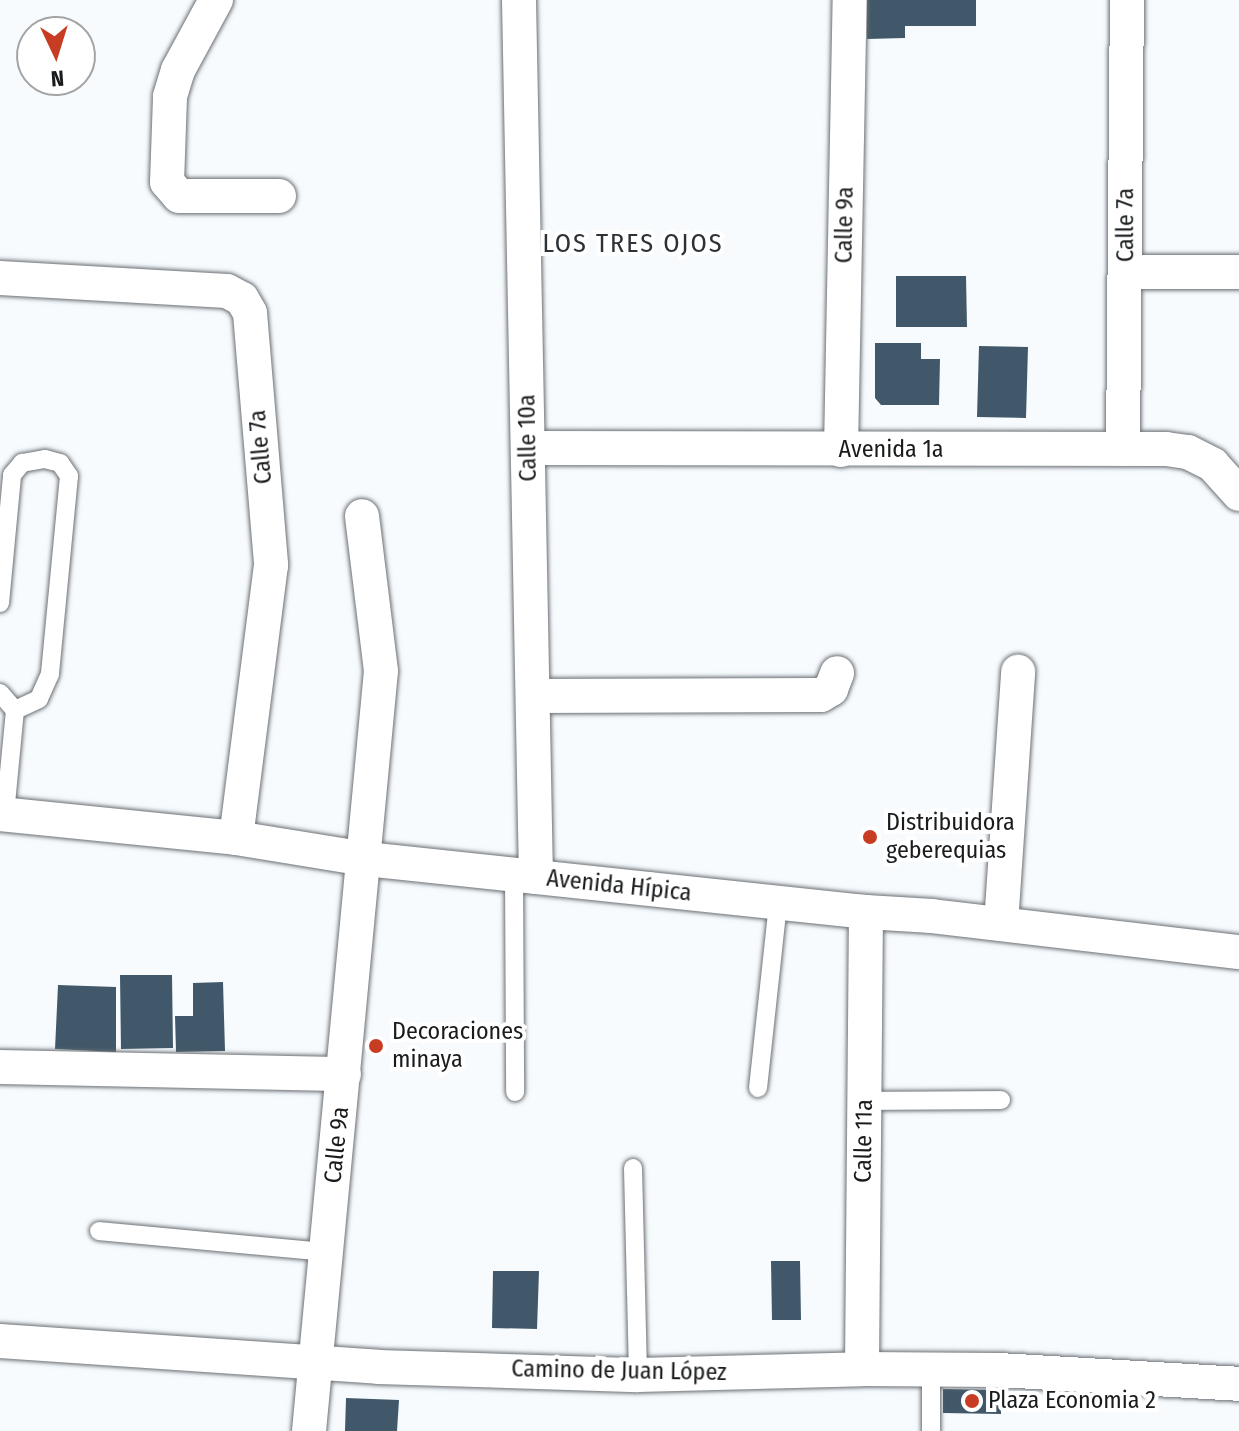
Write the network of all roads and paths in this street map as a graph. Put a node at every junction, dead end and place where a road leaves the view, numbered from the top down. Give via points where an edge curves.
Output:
1 (216, 0) edge
2 (519, 0) edge
3 (850, 0) edge
4 (1127, 0) edge
5 (279, 196) dead end
6 (1126, 272) junction
7 (1239, 272) edge
8 (0, 278) edge
9 (528, 448) junction
10 (1123, 449) junction
11 (841, 450) junction
12 (1239, 494) edge
13 (362, 516) dead end
14 (0, 603) edge
15 (1018, 672) dead end
16 (837, 673) dead end
17 (0, 693) edge
18 (534, 696) junction
19 (15, 710) junction
20 (2, 814) edge
21 (236, 838) junction
22 (366, 859) junction
23 (525, 875) junction
24 (778, 903) junction
25 (866, 912) junction
26 (1001, 924) junction
27 (1239, 952) edge
28 (0, 1067) edge
29 (344, 1074) junction
30 (758, 1088) dead end
31 (515, 1092) dead end
32 (1001, 1100) dead end
33 (864, 1101) junction
34 (633, 1168) dead end
35 (99, 1231) dead end
36 (326, 1252) junction
37 (0, 1341) edge
38 (315, 1364) junction
39 (862, 1369) junction
40 (931, 1370) junction
41 (638, 1375) junction
42 (1239, 1384) edge
43 (309, 1431) edge
44 (931, 1431) edge

1 - 5 street via 178,70 170,97 167,182 179,196
2 - 9 street, Calle 10a
3 - 11 street, Calle 9a
4 - 6 street, Calle 7a
6 - 7 street
6 - 10 street, Calle 7a
8 - 21 street, Calle 7a via 227,291 242,299 250,313 271,565
9 - 11 street, Avenida 1a
9 - 18 street, Calle 10a
10 - 11 street, Avenida 1a
10 - 12 street, Avenida 1a via 1188,452 1213,465
13 - 22 street, Calle 9a via 381,671
14 - 19 lane via 12,475 22,463 60,463 69,476 50,674 39,699
15 - 26 street
16 - 18 street via 831,689 821,695
17 - 19 lane
18 - 23 street, Calle 10a
19 - 20 lane
20 - 21 street, Avenida Hípica
21 - 22 street, Avenida Hípica
22 - 23 street, Avenida Hípica
22 - 29 street, Calle 9a
23 - 24 street, Avenida Hípica
23 - 31 lane
24 - 25 street, Avenida Hípica
24 - 30 lane
25 - 26 street, Avenida Hípica
25 - 33 street, Calle 11a
26 - 27 street, Avenida Hípica
28 - 29 street
29 - 36 street, Calle 9a
32 - 33 lane
33 - 39 street, Calle 11a
34 - 41 lane
35 - 36 lane
36 - 38 street, Calle 9a
37 - 38 street, Camino de Juan López
38 - 41 street, Camino de Juan López
38 - 43 street, Calle 9a
39 - 40 street, Camino de Juan López
39 - 41 street, Camino de Juan López
40 - 42 street, Camino de Juan López
40 - 44 lane

